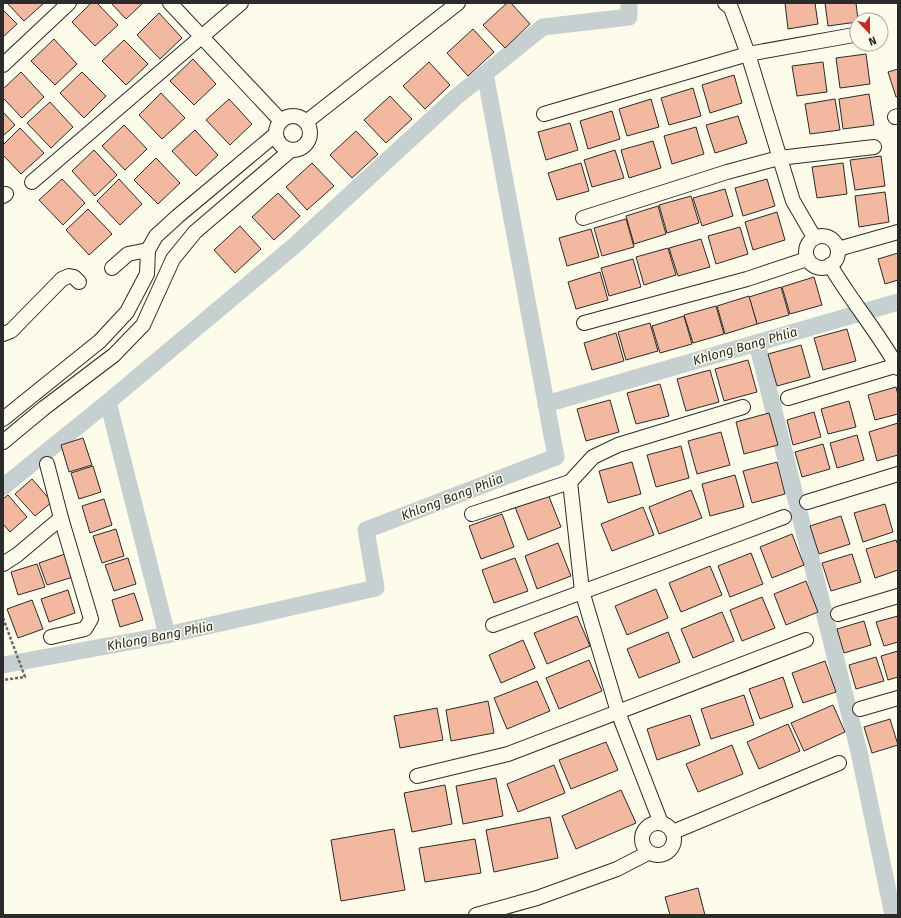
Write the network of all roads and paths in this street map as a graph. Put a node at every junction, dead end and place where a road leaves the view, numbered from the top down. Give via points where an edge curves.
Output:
1 (69, 3) edge
2 (170, 3) edge
3 (241, 3) edge
4 (458, 3) edge
5 (725, 3) edge
6 (202, 36) junction
7 (849, 36) edge
8 (748, 54) junction
9 (3, 65) edge
10 (544, 114) dead end
11 (306, 122) junction
12 (279, 128) junction
13 (874, 147) dead end
14 (291, 150) junction
15 (779, 158) junction
16 (32, 182) dead end
17 (583, 218) dead end
18 (898, 232) edge
19 (814, 237) junction
20 (838, 249) junction
21 (148, 250) junction
22 (807, 259) junction
23 (830, 265) junction
24 (112, 268) dead end
25 (80, 282) dead end
26 (584, 323) dead end
27 (3, 334) edge
28 (898, 366) edge
29 (788, 398) dead end
30 (742, 407) dead end
31 (3, 417) edge
32 (15, 432) junction
33 (3, 442) edge
34 (47, 464) dead end
35 (898, 474) edge
36 (570, 482) junction
37 (807, 502) dead end
38 (472, 514) dead end
39 (784, 517) dead end
40 (61, 518) junction
41 (3, 564) edge
42 (582, 591) junction
43 (898, 596) edge
44 (838, 614) dead end
45 (3, 618) edge
46 (493, 625) dead end
47 (51, 637) dead end
48 (806, 640) dead end
49 (3, 680) edge
50 (898, 698) edge
51 (860, 710) dead end
52 (618, 712) junction
53 (839, 763) dead end
54 (417, 776) dead end
55 (660, 823) junction
56 (673, 832) junction
57 (648, 853) junction
58 (476, 915) edge

1 - 9 street
2 - 6 street
3 - 6 street
4 - 11 street
5 - 8 street via 731,8
6 - 12 street
6 - 16 street
7 - 8 street
8 - 10 street
8 - 15 street
11 - 12 street via 297,116 285,118
11 - 14 street via 309,127 309,138 302,147
12 - 14 street via 278,141
12 - 21 street via 156,236
13 - 15 street
14 - 32 street via 195,232 173,258 143,325 114,355
15 - 17 street
15 - 19 street via 793,201
18 - 20 street
19 - 20 street via 829,237
19 - 22 street via 805,250
20 - 23 street via 836,258
21 - 24 street via 128,254
21 - 31 street via 147,274 127,312 100,341
22 - 23 street via 820,268
22 - 26 street via 747,279
23 - 28 street
25 - 27 street via 69,276 62,279 11,331
28 - 29 street
30 - 36 street via 618,444 593,457
31 - 32 street
32 - 33 street
34 - 40 street
35 - 37 street
36 - 38 street
36 - 42 street
39 - 42 street
40 - 41 street
40 - 47 street via 90,619 85,629
42 - 46 street
42 - 52 street
43 - 44 street
45 - 49 path via 25,677
48 - 52 street
50 - 51 street
52 - 54 street via 508,754
52 - 55 street
53 - 56 street
55 - 56 street via 666,824
55 - 57 street via 650,825 643,832 642,843
56 - 57 street via 674,842 670,852 659,856
57 - 58 street via 617,869 537,898

